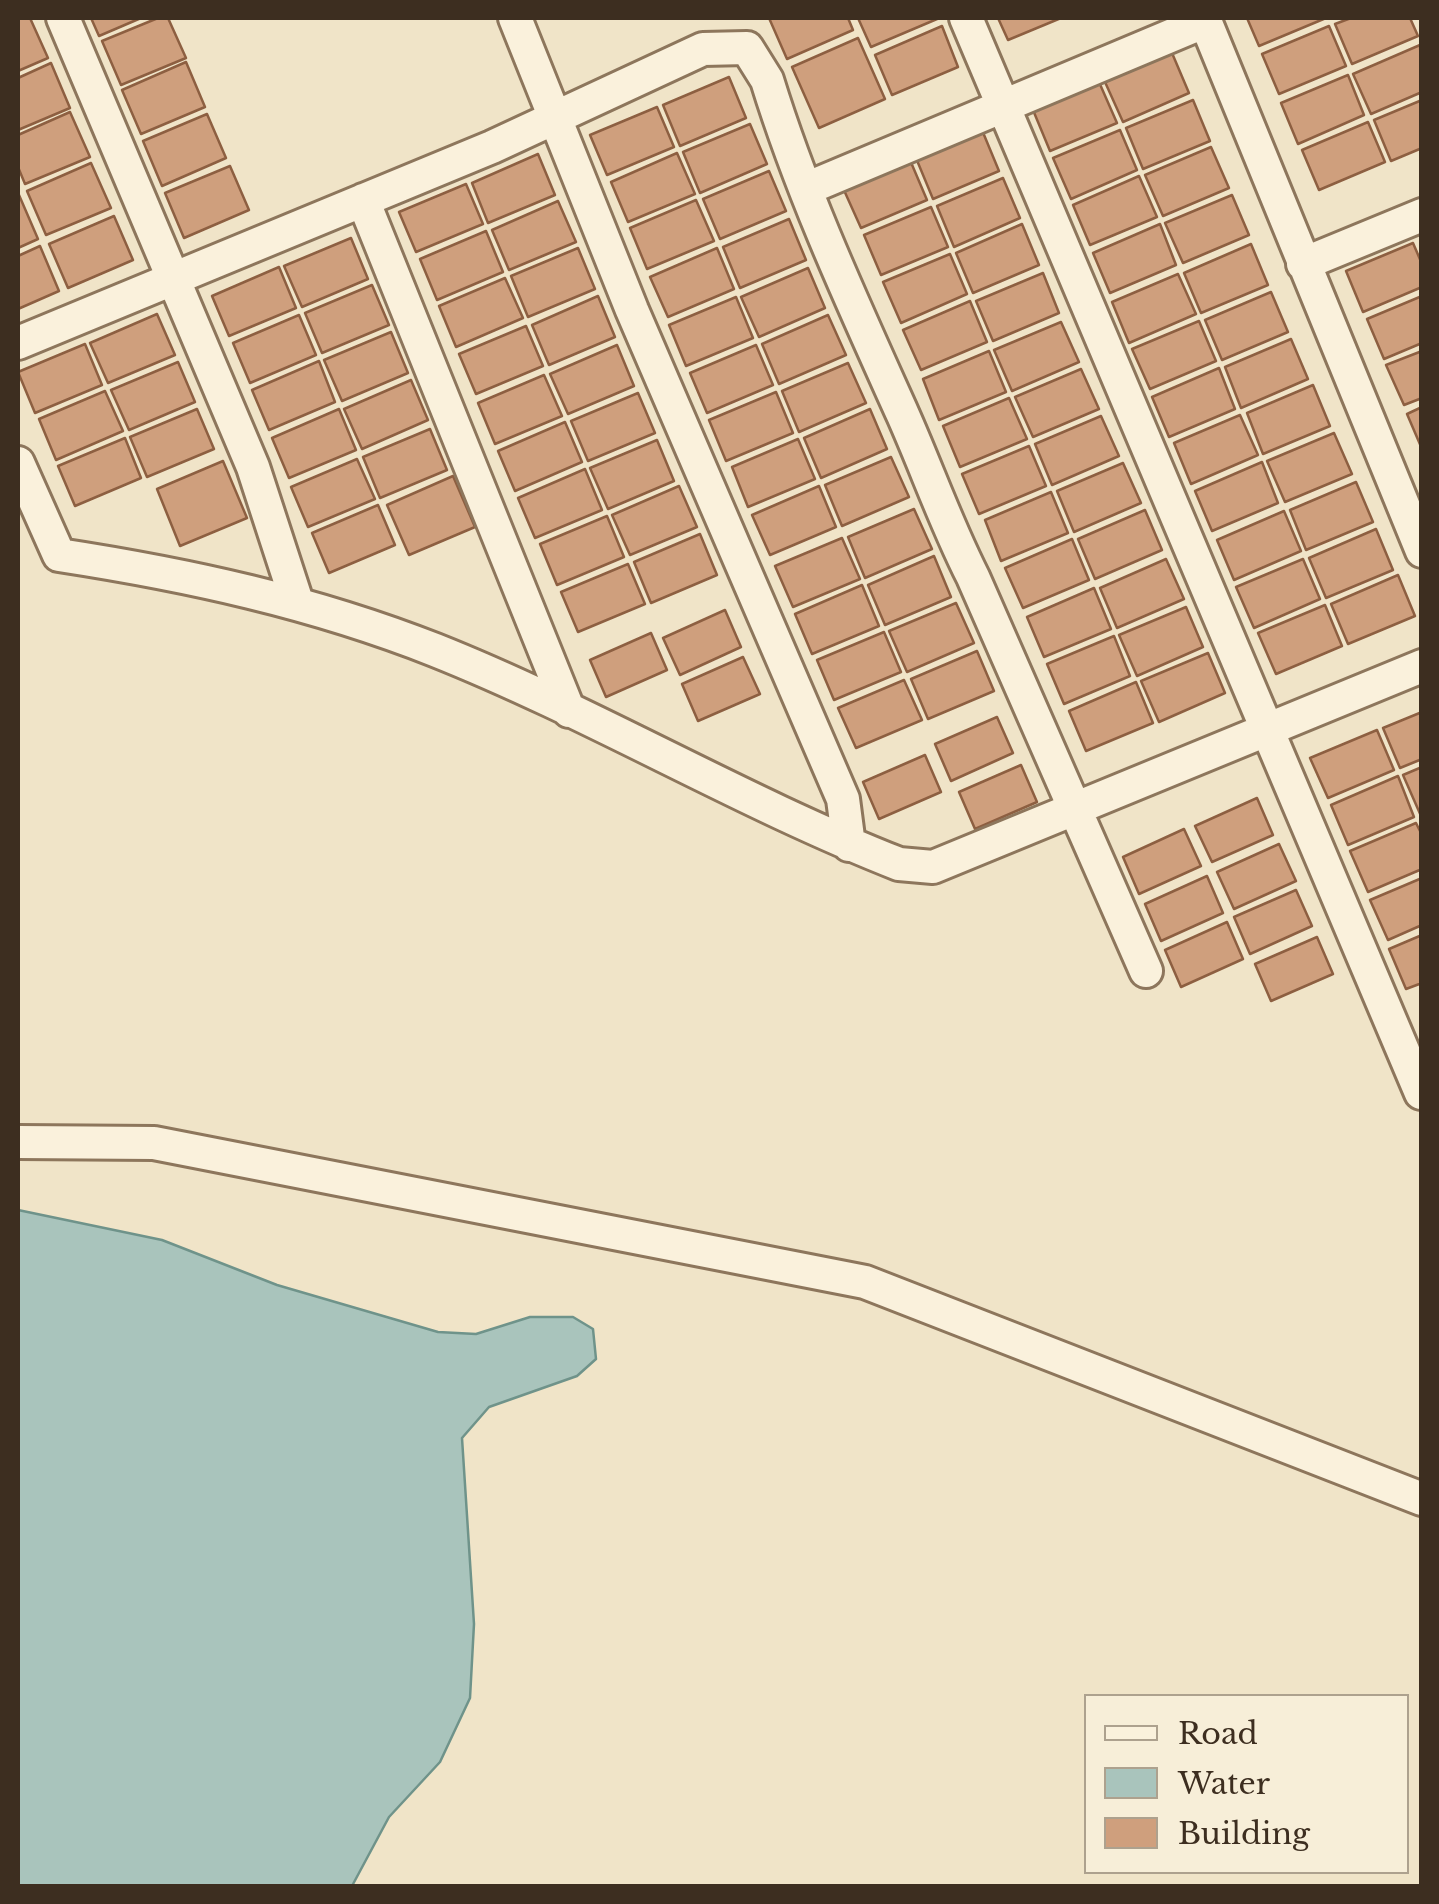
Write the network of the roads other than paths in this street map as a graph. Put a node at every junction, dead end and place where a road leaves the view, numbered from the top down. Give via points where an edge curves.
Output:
1 (63, 18) edge
2 (514, 18) edge
3 (966, 18) edge
4 (1205, 19) edge
5 (1005, 108) junction
6 (555, 117) junction
7 (808, 188) junction
8 (364, 200) junction
9 (1422, 215) edge
10 (1304, 264) junction
11 (176, 279) junction
12 (18, 344) edge
13 (18, 463) edge
14 (1422, 551) edge
15 (297, 602) junction
16 (1422, 666) edge
17 (569, 711) junction
18 (1267, 731) junction
19 (1073, 810) junction
20 (850, 845) junction
21 (1146, 970) dead end
22 (1421, 1094) edge
23 (18, 1142) edge
24 (1422, 1499) edge

1 - 11 street
2 - 6 street
3 - 5 street
4 - 5 street
4 - 10 street
5 - 7 street
5 - 18 street
6 - 7 street via 703,50 747,48 767,80
6 - 8 street
6 - 20 street via 843,800
7 - 19 street via 931,491
8 - 11 street
8 - 17 street
9 - 10 street
10 - 14 street
11 - 12 street
11 - 15 street via 253,467
13 - 15 street via 59,555
15 - 17 street via 436,651
16 - 18 street
17 - 20 street
18 - 19 street
18 - 22 street
19 - 20 street via 933,866 899,864
19 - 21 street
23 - 24 street via 154,1143 865,1282

